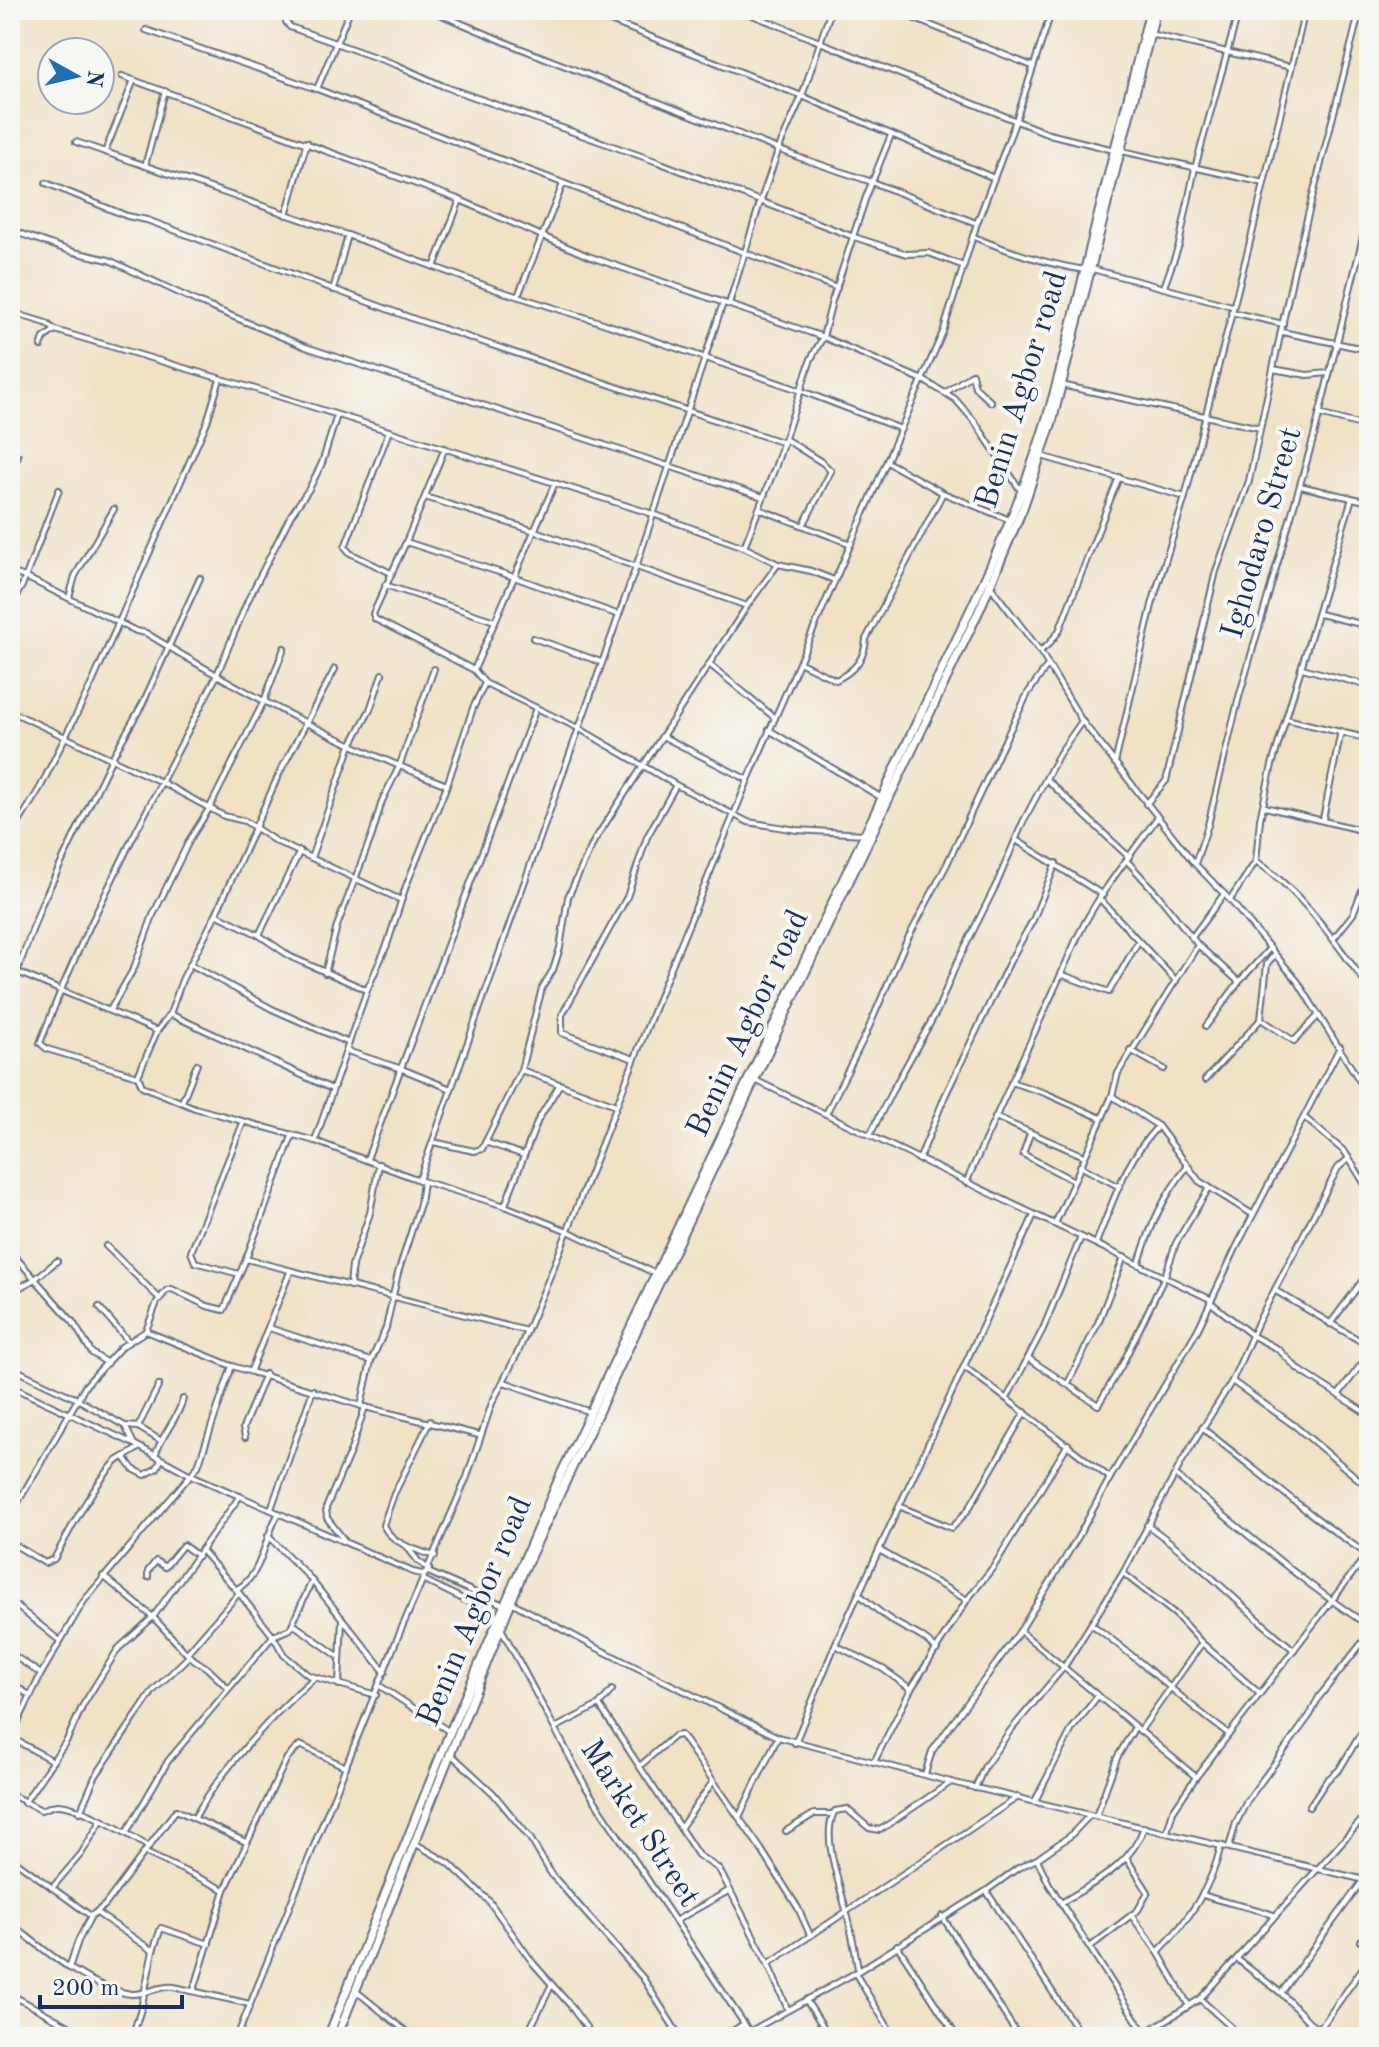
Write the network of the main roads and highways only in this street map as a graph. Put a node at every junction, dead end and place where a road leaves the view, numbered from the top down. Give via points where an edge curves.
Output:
1 (1153, 10) edge
2 (1118, 150) junction
3 (1088, 270) junction
4 (916, 719) junction
5 (925, 724) junction
6 (508, 1605) junction
7 (501, 1621) junction
8 (328, 2037) edge
9 (337, 2037) edge

1 - 2 highway, Benin Agbor road
1 - 2 highway, Benin Agbor road
2 - 3 highway, Benin Agbor road
3 - 4 highway, Benin Agbor road via 1036,454 979,594
3 - 5 highway, Benin Agbor road via 1041,456 991,587
4 - 5 highway
4 - 6 highway, Benin Agbor road via 590,1412
5 - 6 highway, Benin Agbor road
6 - 7 highway, Benin Agbor road
7 - 8 highway, Benin Agbor road via 450,1732
7 - 9 highway, Benin Agbor road

